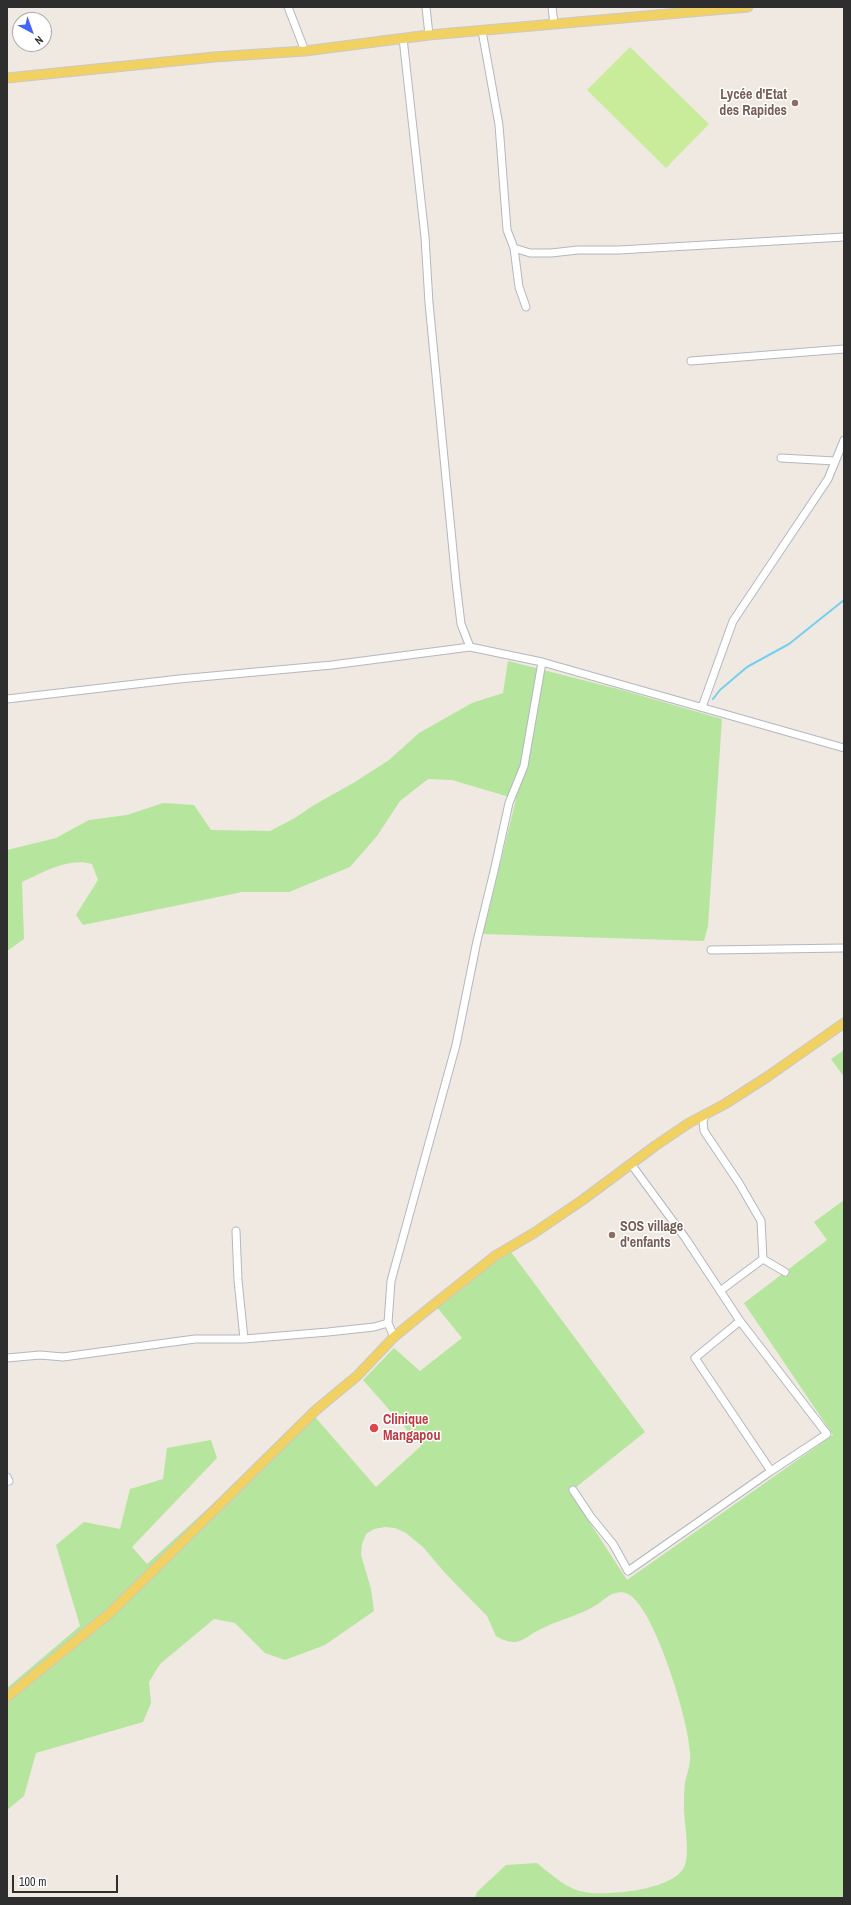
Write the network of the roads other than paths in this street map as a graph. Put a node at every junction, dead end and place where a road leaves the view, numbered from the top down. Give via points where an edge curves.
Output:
1 (288, 7) edge
2 (426, 7) edge
3 (552, 7) edge
4 (748, 7) edge
5 (554, 24) junction
6 (482, 31) junction
7 (429, 35) junction
8 (403, 38) junction
9 (305, 51) junction
10 (7, 78) edge
11 (844, 237) edge
12 (514, 248) junction
13 (526, 307) dead end
14 (844, 350) edge
15 (691, 360) dead end
16 (844, 440) edge
17 (781, 458) dead end
18 (835, 462) junction
19 (470, 647) junction
20 (542, 662) junction
21 (7, 700) edge
22 (702, 707) junction
23 (844, 748) edge
24 (844, 948) edge
25 (711, 950) dead end
26 (844, 1023) edge
27 (706, 1113) junction
28 (631, 1164) junction
29 (236, 1231) dead end
30 (763, 1258) junction
31 (785, 1272) dead end
32 (720, 1291) junction
33 (740, 1321) junction
34 (388, 1323) junction
35 (394, 1337) junction
36 (244, 1339) junction
37 (7, 1358) edge
38 (771, 1471) junction
39 (573, 1490) dead end
40 (7, 1697) edge

1 - 9 street
2 - 7 street
3 - 5 street
4 - 5 main road
5 - 6 main road
6 - 7 main road
6 - 12 street via 499,125 507,230
7 - 8 main road
8 - 9 main road
8 - 19 street via 425,236 456,582 461,624
9 - 10 main road via 214,57
11 - 12 street via 551,253 530,253
12 - 13 street via 519,288
14 - 15 street
16 - 18 street
17 - 18 street
18 - 22 street via 828,479 733,621
19 - 20 street
19 - 21 street via 332,665 179,679
20 - 22 street
20 - 34 street via 524,766 509,803 456,1045 392,1281
22 - 23 street
24 - 25 street
26 - 27 main road via 767,1077
27 - 28 main road
27 - 30 street via 703,1121 704,1131 761,1221
28 - 32 street
28 - 35 main road via 534,1233 495,1256
29 - 36 street
30 - 31 street
30 - 32 street
32 - 33 street
33 - 38 street via 695,1358
33 - 38 street via 827,1434
34 - 35 street
34 - 36 street via 374,1327
35 - 40 main road via 357,1376 316,1410 110,1613
36 - 37 street via 195,1339 63,1358 40,1355
38 - 39 street via 628,1571 613,1544

